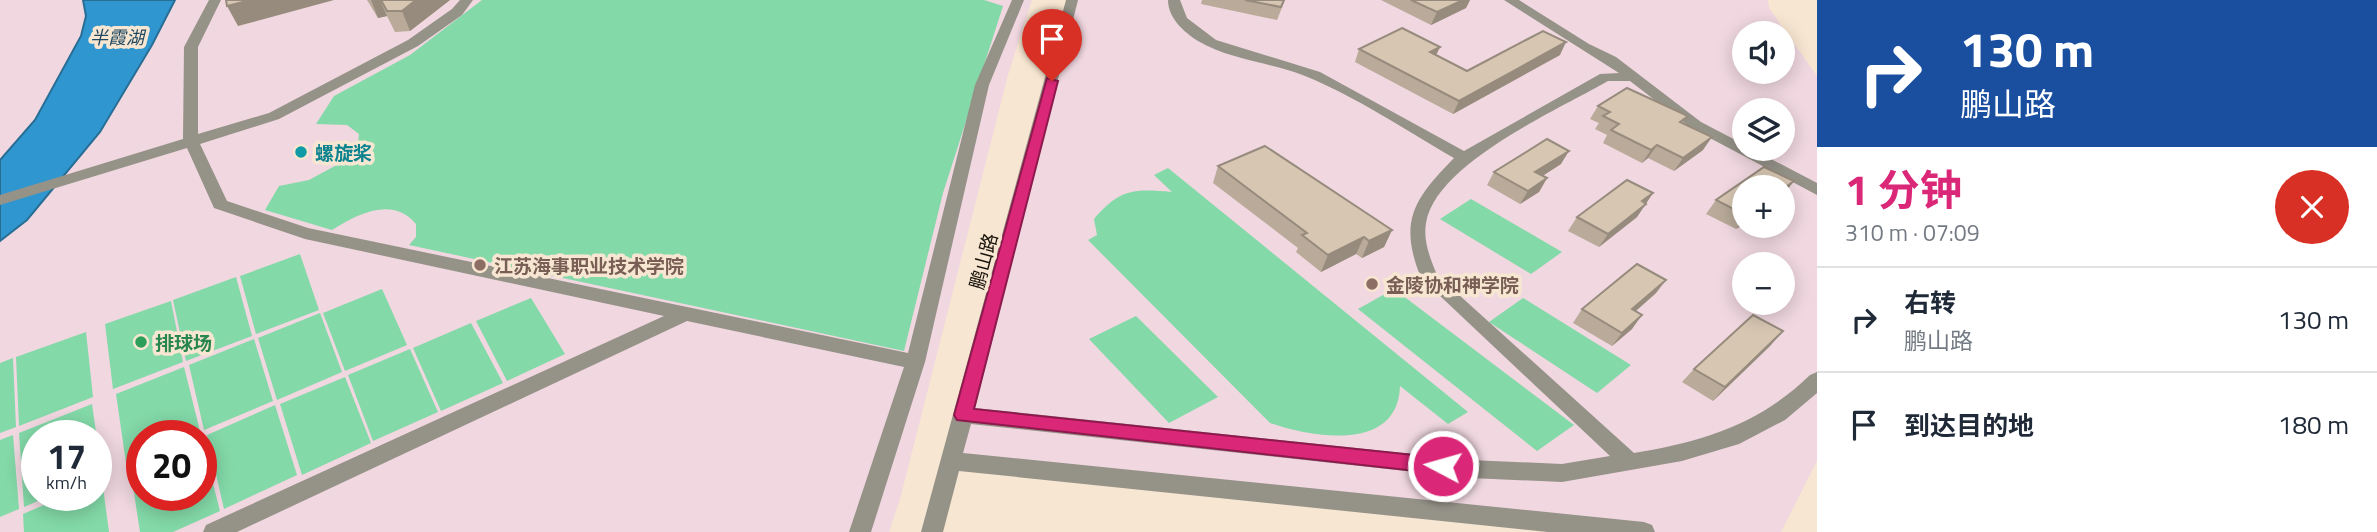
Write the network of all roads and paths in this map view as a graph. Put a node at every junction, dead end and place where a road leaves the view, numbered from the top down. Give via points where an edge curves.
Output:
1 (215, 0) edge
2 (467, 0) edge
3 (1072, 0) edge
4 (1174, 0) edge
5 (1510, 0) edge
6 (1013, 1) edge
7 (1633, 77) junction
8 (191, 140) junction
9 (1464, 157) junction
10 (1817, 190) edge
11 (0, 200) edge
12 (685, 314) junction
13 (915, 362) junction
14 (1817, 380) edge
15 (963, 415) junction
16 (951, 461) junction
17 (1630, 462) junction
18 (214, 532) edge
19 (860, 532) edge
20 (932, 532) edge
21 (1644, 532) edge

1 - 8 street via 191,47
2 - 8 street via 413,43 309,100 274,116
3 - 15 street, 鹏山路
4 - 9 street via 1177,14 1201,37 1320,78
5 - 7 street
6 - 13 street via 982,85
7 - 9 street via 1605,77
7 - 10 street via 1705,131
8 - 11 street
8 - 12 street via 219,204 304,233
9 - 17 street via 1430,191 1415,223 1419,257 1430,278
12 - 13 street
12 - 18 street
13 - 19 street
14 - 17 street via 1773,417 1734,438 1690,453
15 - 16 street, 鹏山路
15 - 17 street via 1470,469 1562,473
16 - 20 street, 鹏山路
16 - 21 street

